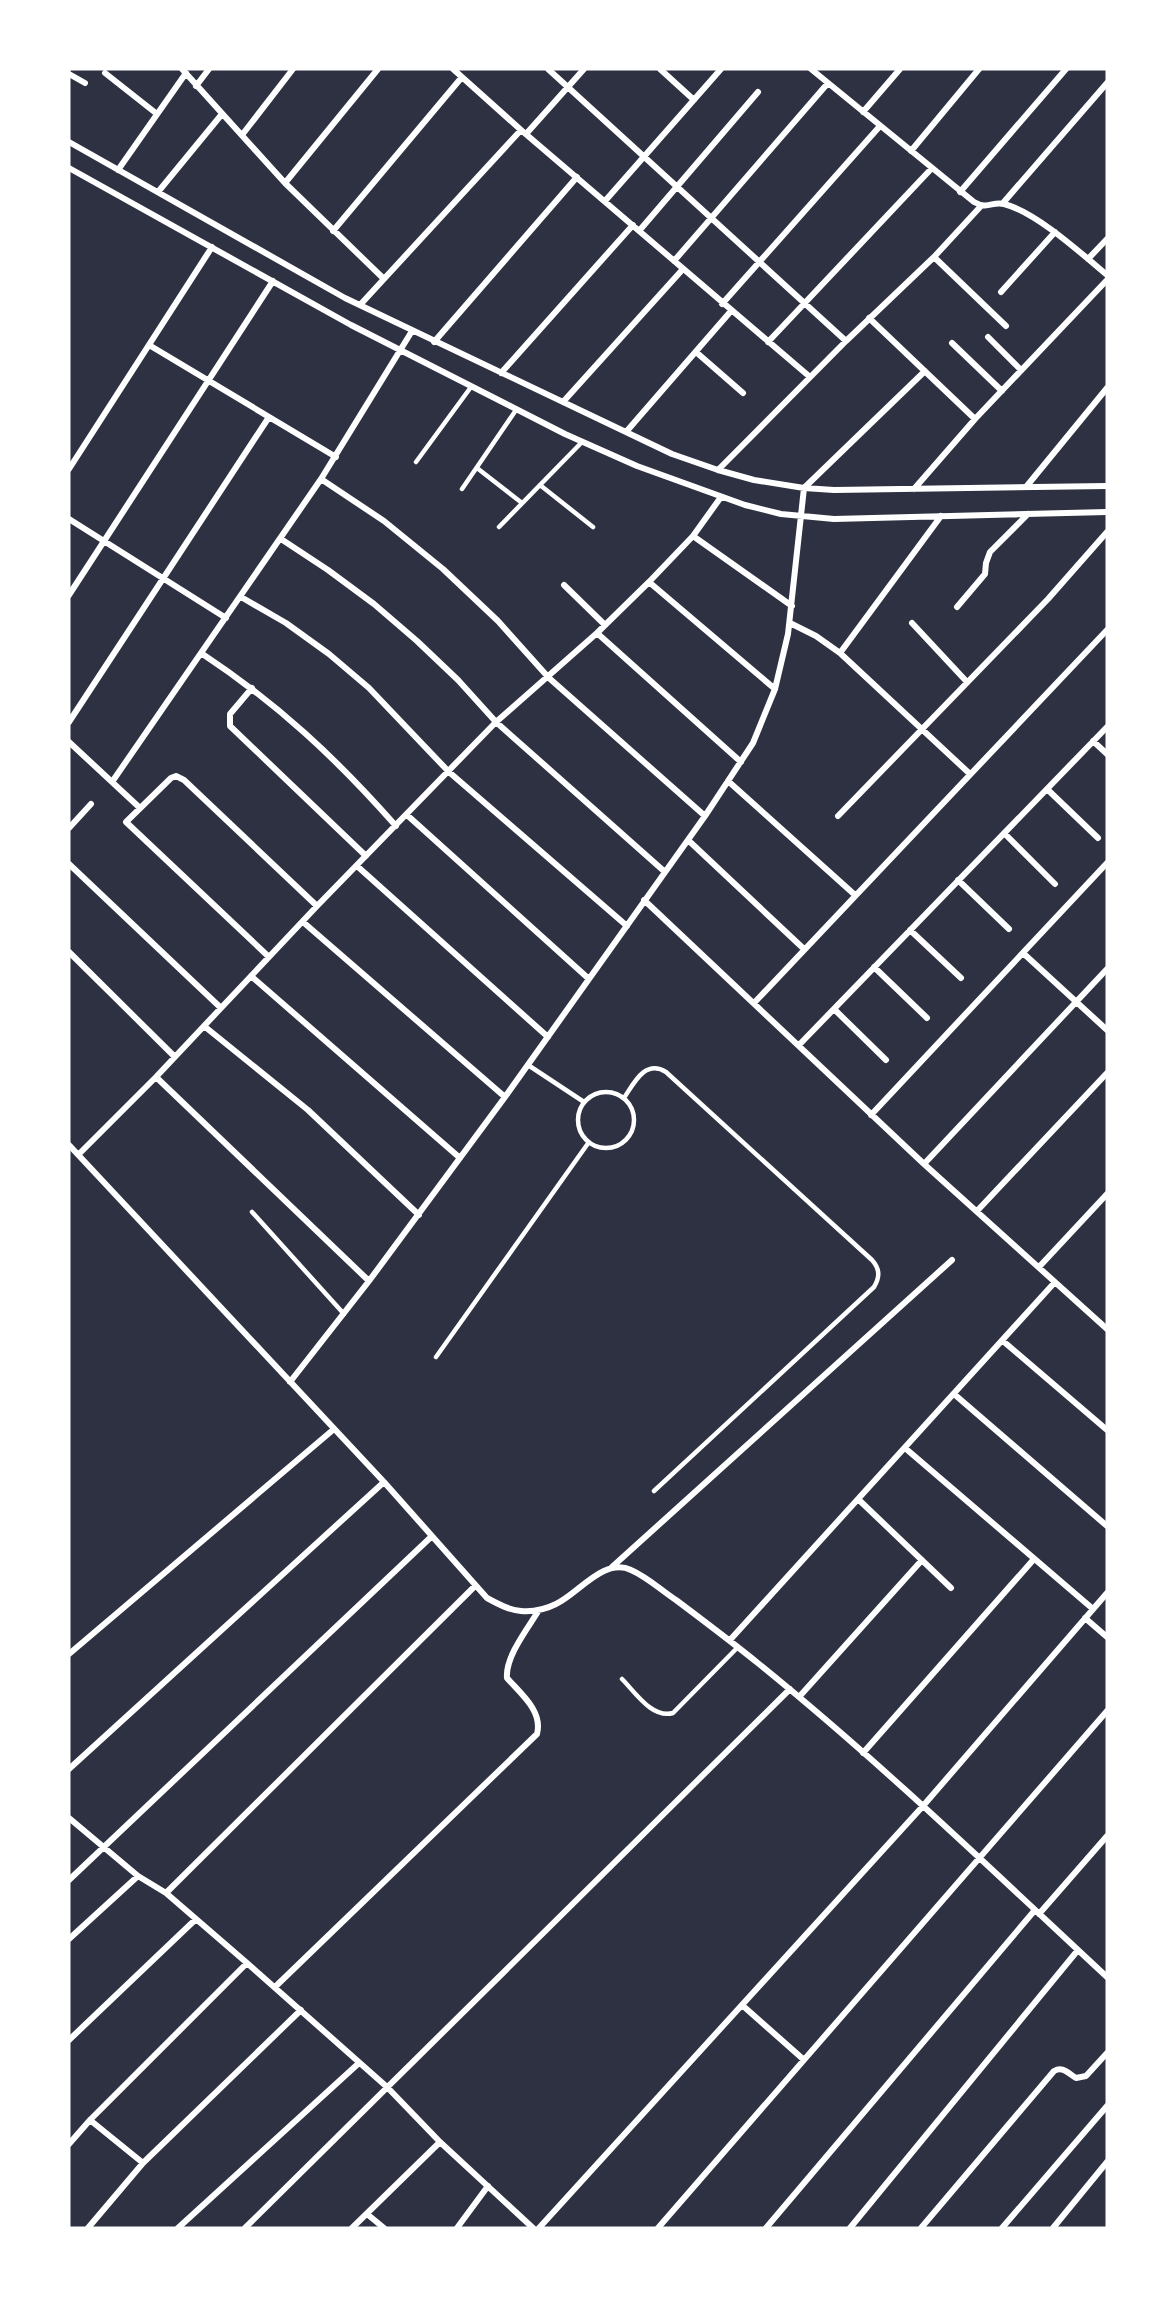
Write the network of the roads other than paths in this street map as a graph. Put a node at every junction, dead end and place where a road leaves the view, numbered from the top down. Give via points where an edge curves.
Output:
1 (209, 69) edge
2 (293, 69) edge
3 (378, 69) edge
4 (453, 69) edge
5 (548, 69) edge
6 (584, 69) edge
7 (660, 69) edge
8 (721, 69) edge
9 (811, 69) edge
10 (824, 69) edge
11 (900, 69) edge
12 (979, 69) edge
13 (1066, 69) edge
14 (184, 71) edge
15 (105, 73) dead end
16 (69, 74) edge
17 (819, 76) junction
18 (462, 77) junction
19 (85, 83) dead end
20 (828, 83) junction
21 (1107, 83) edge
22 (196, 86) junction
23 (568, 87) junction
24 (758, 92) dead end
25 (694, 100) junction
26 (864, 112) junction
27 (157, 114) junction
28 (222, 114) junction
29 (880, 126) junction
30 (523, 132) junction
31 (242, 135) junction
32 (69, 142) edge
33 (911, 151) junction
34 (645, 157) junction
35 (69, 168) edge
36 (932, 168) junction
37 (118, 170) junction
38 (577, 177) junction
39 (285, 183) junction
40 (677, 187) junction
41 (158, 192) junction
42 (960, 192) junction
43 (605, 201) junction
44 (1003, 203) junction
45 (981, 206) junction
46 (711, 218) junction
47 (633, 225) junction
48 (333, 231) junction
49 (639, 231) junction
50 (1055, 232) junction
51 (1107, 239) edge
52 (212, 247) junction
53 (934, 256) junction
54 (1088, 259) junction
55 (674, 261) junction
56 (759, 262) junction
57 (683, 269) junction
58 (1107, 275) edge
59 (384, 279) junction
60 (1107, 280) edge
61 (273, 281) junction
62 (1001, 292) dead end
63 (722, 304) junction
64 (804, 304) junction
65 (360, 305) junction
66 (731, 311) junction
67 (869, 318) junction
68 (1006, 326) dead end
69 (412, 331) junction
70 (988, 337) dead end
71 (846, 341) junction
72 (434, 342) junction
73 (768, 342) junction
74 (952, 343) dead end
75 (149, 345) junction
76 (400, 351) junction
77 (696, 352) junction
78 (1021, 370) junction
79 (925, 371) junction
80 (501, 373) junction
81 (810, 377) junction
82 (209, 381) junction
83 (471, 387) junction
84 (1107, 388) edge
85 (1002, 391) junction
86 (743, 393) dead end
87 (563, 402) junction
88 (516, 410) junction
89 (269, 417) junction
90 (975, 418) junction
91 (626, 432) junction
92 (582, 442) junction
93 (336, 457) junction
94 (416, 462) dead end
95 (477, 468) junction
96 (69, 469) edge
97 (718, 470) junction
98 (321, 479) junction
99 (540, 485) junction
100 (1107, 486) edge
101 (1026, 487) junction
102 (804, 488) junction
103 (462, 489) dead end
104 (914, 489) junction
105 (722, 497) junction
106 (522, 503) junction
107 (1107, 512) edge
108 (1028, 514) junction
109 (941, 516) junction
110 (801, 517) junction
111 (69, 519) edge
112 (499, 527) dead end
113 (592, 528) dead end
114 (1107, 532) edge
115 (693, 536) junction
116 (281, 539) junction
117 (104, 541) junction
118 (164, 579) junction
119 (649, 582) junction
120 (564, 585) dead end
121 (69, 595) edge
122 (241, 597) junction
123 (792, 606) junction
124 (957, 607) dead end
125 (226, 618) junction
126 (790, 623) junction
127 (912, 623) dead end
128 (605, 625) junction
129 (1107, 630) edge
130 (597, 633) junction
131 (201, 653) junction
132 (840, 653) junction
133 (549, 678) junction
134 (967, 682) junction
135 (252, 688) junction
136 (775, 689) junction
137 (69, 722) edge
138 (496, 722) junction
139 (1107, 727) edge
140 (921, 729) junction
141 (1093, 741) junction
142 (69, 742) edge
143 (1107, 754) edge
144 (741, 762) junction
145 (449, 772) junction
146 (970, 774) junction
147 (728, 781) junction
148 (112, 782) junction
149 (1047, 789) junction
150 (91, 804) dead end
151 (140, 808) junction
152 (407, 815) junction
153 (705, 816) junction
154 (838, 816) dead end
155 (396, 826) junction
156 (69, 828) edge
157 (1004, 833) junction
158 (1098, 838) dead end
159 (688, 840) junction
160 (366, 856) junction
161 (1107, 863) edge
162 (69, 864) edge
163 (357, 866) junction
164 (666, 872) junction
165 (958, 880) junction
166 (1055, 884) dead end
167 (855, 896) junction
168 (644, 900) junction
169 (317, 906) junction
170 (303, 922) junction
171 (627, 926) junction
172 (1009, 929) dead end
173 (910, 930) junction
174 (804, 949) junction
175 (69, 952) edge
176 (1023, 952) junction
177 (269, 957) junction
178 (874, 967) junction
179 (1107, 969) edge
180 (251, 976) junction
181 (962, 978) dead end
182 (589, 979) junction
183 (1077, 1002) junction
184 (753, 1003) junction
185 (221, 1008) junction
186 (834, 1009) junction
187 (927, 1018) dead end
188 (204, 1026) junction
189 (1107, 1030) edge
190 (548, 1037) junction
191 (799, 1045) junction
192 (175, 1057) junction
193 (886, 1060) dead end
194 (528, 1065) junction
195 (1107, 1073) edge
196 (156, 1077) junction
197 (505, 1097) junction
198 (624, 1098) junction
199 (584, 1102) junction
200 (871, 1115) junction
201 (589, 1142) junction
202 (69, 1145) edge
203 (79, 1154) junction
204 (460, 1158) junction
205 (924, 1164) junction
206 (1107, 1194) edge
207 (252, 1212) dead end
208 (977, 1212) junction
209 (418, 1215) junction
210 (952, 1260) dead end
211 (1039, 1267) junction
212 (369, 1281) junction
213 (1055, 1282) junction
214 (344, 1314) junction
215 (1107, 1329) edge
216 (1003, 1341) junction
217 (436, 1357) dead end
218 (291, 1382) junction
219 (954, 1394) junction
220 (334, 1429) junction
221 (1107, 1430) edge
222 (905, 1448) junction
223 (384, 1482) junction
224 (654, 1491) dead end
225 (858, 1499) junction
226 (1107, 1526) edge
227 (431, 1537) junction
228 (1034, 1559) junction
229 (922, 1560) junction
230 (612, 1568) junction
231 (475, 1586) junction
232 (951, 1588) dead end
233 (1107, 1593) edge
234 (539, 1610) junction
235 (1093, 1610) junction
236 (1085, 1618) junction
237 (1107, 1637) edge
238 (730, 1641) junction
239 (738, 1647) junction
240 (69, 1654) edge
241 (622, 1679) dead end
242 (790, 1689) junction
243 (799, 1697) junction
244 (1107, 1711) edge
245 (862, 1753) junction
246 (69, 1769) edge
247 (923, 1806) junction
248 (69, 1818) edge
249 (1107, 1836) edge
250 (105, 1848) junction
251 (980, 1858) junction
252 (138, 1876) junction
253 (69, 1880) edge
254 (166, 1893) junction
255 (1037, 1912) junction
256 (196, 1919) junction
257 (69, 1939) edge
258 (1078, 1950) junction
259 (247, 1963) junction
260 (1107, 1977) edge
261 (274, 1987) junction
262 (742, 2005) junction
263 (301, 2010) junction
264 (69, 2040) edge
265 (1107, 2053) edge
266 (803, 2059) junction
267 (359, 2063) junction
268 (387, 2087) junction
269 (1107, 2106) edge
270 (90, 2120) junction
271 (440, 2142) junction
272 (69, 2144) edge
273 (1107, 2162) edge
274 (143, 2163) junction
275 (489, 2186) junction
276 (367, 2214) junction
277 (88, 2228) edge
278 (178, 2228) edge
279 (245, 2228) edge
280 (352, 2228) edge
281 (384, 2228) edge
282 (457, 2228) edge
283 (533, 2228) edge
284 (539, 2228) edge
285 (658, 2228) edge
286 (766, 2228) edge
287 (850, 2228) edge
288 (921, 2228) edge
289 (1002, 2228) edge
290 (1053, 2228) edge

1 - 22 street
2 - 31 street
3 - 39 street
4 - 18 street
5 - 23 street
6 - 23 street
7 - 25 street
8 - 25 street
9 - 17 street
10 - 17 street
11 - 26 street
12 - 33 street
13 - 42 street
14 - 22 street
14 - 27 street
15 - 27 street
16 - 19 street
17 - 20 street
18 - 30 street
18 - 48 street
20 - 26 street
20 - 46 street
21 - 44 street
22 - 28 street
23 - 30 street
23 - 34 street
24 - 40 street
25 - 34 street
26 - 29 street
27 - 37 street
28 - 31 street
28 - 41 street
29 - 33 street
29 - 56 street
30 - 38 street
30 - 59 street
31 - 39 street
32 - 37 street
33 - 36 street
34 - 40 street
34 - 43 street
35 - 52 street
36 - 42 street
36 - 64 street
37 - 41 street
38 - 43 street
38 - 72 street
39 - 48 street
40 - 46 street
40 - 49 street
41 - 65 street
42 - 45 street
43 - 47 street
44 - 45 street
44 - 50 street
45 - 53 street
46 - 55 street
46 - 56 street
47 - 49 street
47 - 80 street
48 - 59 street
49 - 55 street
50 - 54 street
50 - 62 street
51 - 54 street
52 - 61 street
52 - 75 street
53 - 67 street
53 - 68 street
54 - 58 street
55 - 57 street
56 - 63 street
56 - 64 street
57 - 63 street
57 - 87 street
59 - 65 street
60 - 78 street
61 - 76 street
61 - 82 street
63 - 66 street
64 - 71 street
64 - 73 street
65 - 69 street
66 - 73 street
66 - 77 street
67 - 71 street
67 - 79 street
69 - 72 street
69 - 76 street
70 - 78 street
71 - 81 street
72 - 80 street
73 - 81 street
74 - 85 street
75 - 82 street
75 - 96 street
76 - 83 street
76 - 93 street
77 - 86 street
77 - 91 street
78 - 85 street
79 - 90 street
79 - 102 street
80 - 87 street
81 - 97 street
82 - 89 street
82 - 117 street
83 - 88 street
83 - 94 lane
84 - 101 street
85 - 90 street
87 - 91 street
88 - 92 street
88 - 95 lane
89 - 93 street
89 - 118 street
90 - 104 street
91 - 97 street
92 - 99 lane
92 - 105 street
93 - 98 street
95 - 103 lane
95 - 106 lane
97 - 102 street
98 - 116 street
98 - 133 street via 384,521 443,569 498,621
99 - 106 lane
99 - 113 lane
100 - 101 street
101 - 104 street
102 - 104 street
102 - 110 street
105 - 110 street via 763,511
105 - 115 street
106 - 112 lane
107 - 108 street
108 - 109 street
108 - 124 street via 990,552 985,574
109 - 110 street
109 - 132 street
110 - 123 street
111 - 117 street
114 - 134 street
115 - 119 street
115 - 123 street
116 - 122 street
116 - 138 street via 391,619 458,680
117 - 118 street
117 - 121 street
118 - 125 street
118 - 137 street
119 - 128 street
119 - 136 street
120 - 128 street
122 - 125 street
122 - 145 street via 329,654 369,688
123 - 126 street
125 - 131 street
126 - 132 street
126 - 136 street
127 - 134 street
128 - 130 street
129 - 146 street
130 - 133 street
130 - 144 street
131 - 135 street
131 - 148 street
132 - 140 street
133 - 138 street
133 - 153 street
134 - 140 street
135 - 155 street via 304,730
135 - 160 street via 230,714 230,726
136 - 144 street
138 - 145 street
138 - 164 street
139 - 141 street
140 - 146 street
140 - 154 street
141 - 143 street
141 - 149 street
142 - 148 street
144 - 147 street
145 - 152 street
145 - 171 street
146 - 167 street
147 - 153 street
147 - 167 street
148 - 151 street
149 - 157 street
149 - 158 street
150 - 156 street
151 - 169 street via 171,778 181,778
151 - 177 street via 126,822
152 - 155 street
152 - 182 street
153 - 159 street
155 - 160 street
157 - 165 street
157 - 166 street
159 - 164 street
159 - 174 street
160 - 163 street
161 - 176 street
162 - 185 street
163 - 169 street
163 - 190 street
164 - 168 street
165 - 172 street
165 - 173 street
167 - 174 street
168 - 171 street
168 - 184 street
169 - 170 street
170 - 177 street
170 - 197 street
171 - 182 street
173 - 178 street
173 - 181 street
174 - 184 street
175 - 192 street
176 - 183 street
176 - 200 street
177 - 180 street
178 - 186 street
178 - 187 street
179 - 183 street
180 - 185 street
180 - 204 street
182 - 190 street
183 - 189 street
183 - 205 street
184 - 191 street
185 - 188 street
186 - 191 street
186 - 193 street
188 - 192 street
188 - 209 street via 308,1110
190 - 194 street
191 - 200 street
192 - 196 street
194 - 197 street
194 - 199 lane
195 - 208 street
196 - 203 street
196 - 212 street
197 - 204 street
198 - 199 lane via 599,1093
198 - 201 lane via 634,1121 628,1137 614,1146
198 - 224 lane via 646,1070 657,1068 666,1072 872,1260 878,1270 874,1287
199 - 201 lane via 579,1119
200 - 205 street
201 - 217 lane
202 - 203 street
203 - 218 street
204 - 209 street
205 - 208 street
206 - 211 street
207 - 214 lane
208 - 211 street
209 - 212 street
210 - 230 street
211 - 213 street
212 - 214 street
213 - 215 street
213 - 216 street
214 - 218 street
216 - 219 street
216 - 221 street
218 - 220 street
219 - 222 street
219 - 226 street
220 - 223 street
220 - 240 street
222 - 225 street
222 - 228 street
223 - 227 street
223 - 246 street
225 - 229 street
225 - 238 street
227 - 231 street
227 - 250 street
228 - 235 street
228 - 245 street
229 - 232 street
229 - 243 street
230 - 234 street via 557,1604
230 - 238 street via 622,1566 642,1576
231 - 234 street via 503,1607
231 - 254 street
233 - 235 street
234 - 261 street via 506,1670 507,1678 538,1715 537,1734
235 - 236 street
236 - 237 street
236 - 247 street
238 - 239 street
239 - 241 lane via 673,1713 655,1711
239 - 242 street
242 - 243 street
242 - 268 street
243 - 245 street
244 - 251 street
245 - 247 street
247 - 251 street
247 - 262 street
248 - 250 street
249 - 255 street
250 - 252 street
250 - 253 street
251 - 255 street
251 - 266 street
252 - 254 street
252 - 257 street
254 - 256 street
255 - 258 street
255 - 286 street
256 - 259 street
256 - 264 street
258 - 260 street
258 - 287 street
259 - 261 street
259 - 270 street
261 - 263 street
262 - 266 street
262 - 284 street
263 - 267 street
263 - 274 street
265 - 288 street via 1086,2076 1076,2078 1058,2069 1048,2076
266 - 285 street
267 - 268 street
267 - 278 street
268 - 271 street
268 - 279 street
269 - 289 street
270 - 272 street
270 - 274 street
271 - 275 street
271 - 276 street
273 - 290 street
274 - 277 street
275 - 282 street
275 - 283 street
276 - 280 street
276 - 281 street

